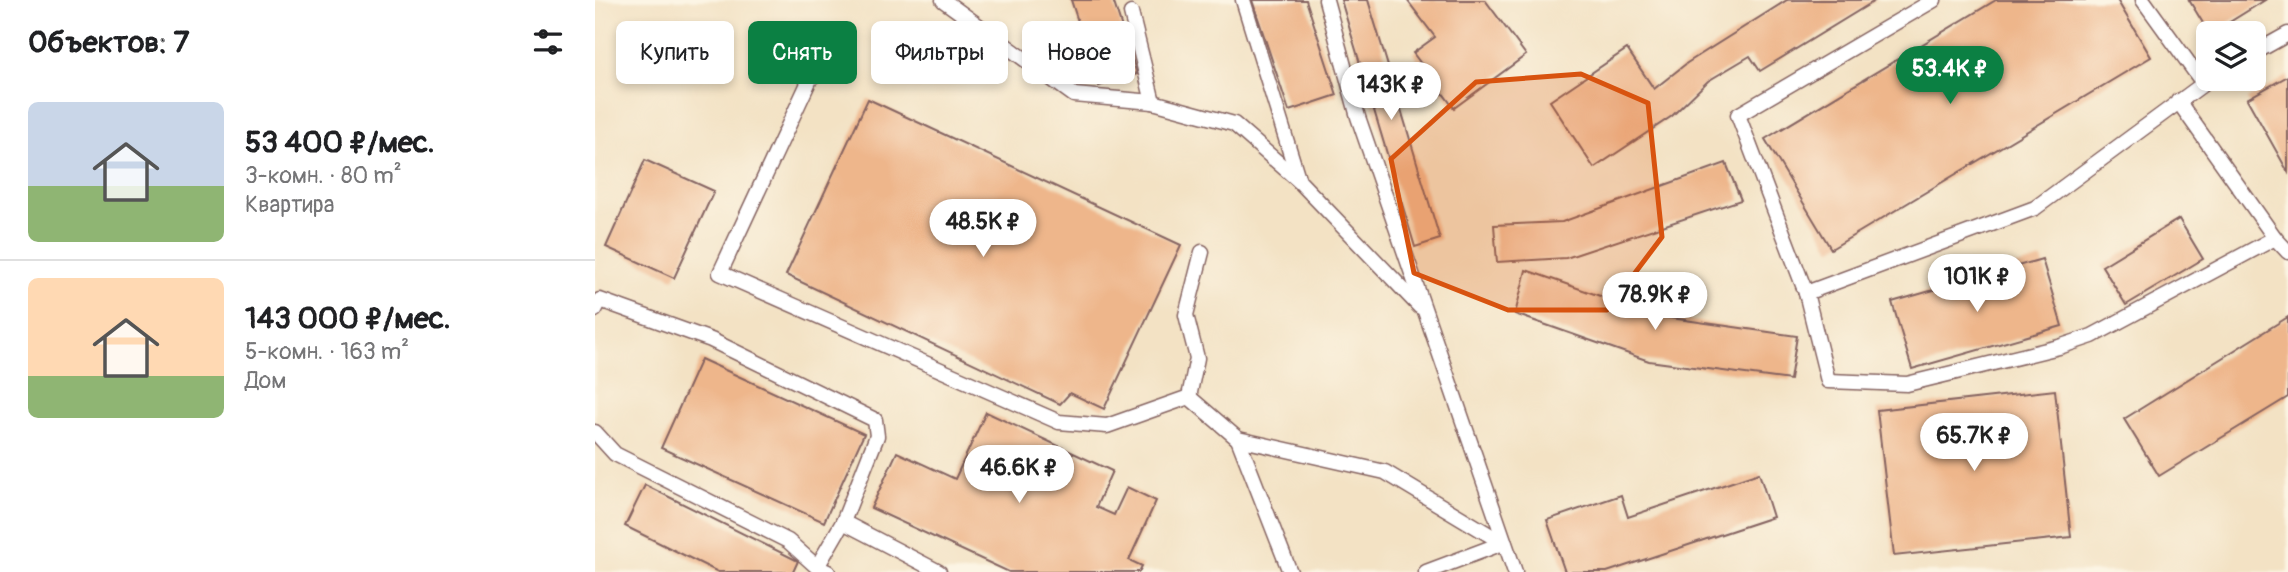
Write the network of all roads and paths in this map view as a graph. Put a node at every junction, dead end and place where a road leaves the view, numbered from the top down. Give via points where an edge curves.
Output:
1 (943, 0) edge
2 (1243, 0) edge
3 (1326, 0) edge
4 (1934, 0) edge
5 (2143, 0) edge
6 (1131, 13) dead end
7 (2288, 34) edge
8 (2266, 46) edge
9 (2196, 68) edge
10 (808, 84) edge
11 (2196, 88) edge
12 (2178, 101) junction
13 (1153, 102) junction
14 (1299, 181) junction
15 (2276, 238) junction
16 (1202, 252) dead end
17 (2288, 252) edge
18 (1806, 293) junction
19 (595, 310) edge
20 (1423, 310) junction
21 (1189, 397) junction
22 (595, 432) edge
23 (1238, 439) junction
24 (843, 522) junction
25 (1503, 542) junction
26 (823, 570) edge
27 (939, 572) edge
28 (1290, 572) edge
29 (1426, 572) edge
30 (1515, 572) edge

1 - 13 lane via 1074,94
2 - 14 lane
3 - 20 lane via 1357,117
4 - 18 lane via 1738,115
5 - 9 lane
6 - 13 lane
7 - 8 lane
10 - 21 lane via 720,273 1059,422 1107,426
11 - 12 lane
12 - 15 lane
12 - 18 lane via 2035,208
13 - 14 lane via 1234,124
14 - 20 lane
15 - 17 lane
15 - 18 lane via 2092,336 1907,384 1828,381
16 - 21 lane via 1186,315 1197,358
19 - 24 lane via 600,300 711,340 875,419 877,436
20 - 25 lane
21 - 23 lane
22 - 26 lane via 615,454 788,541
23 - 25 lane via 1385,472
23 - 28 lane
24 - 26 lane
24 - 27 lane
25 - 29 lane
25 - 30 lane

